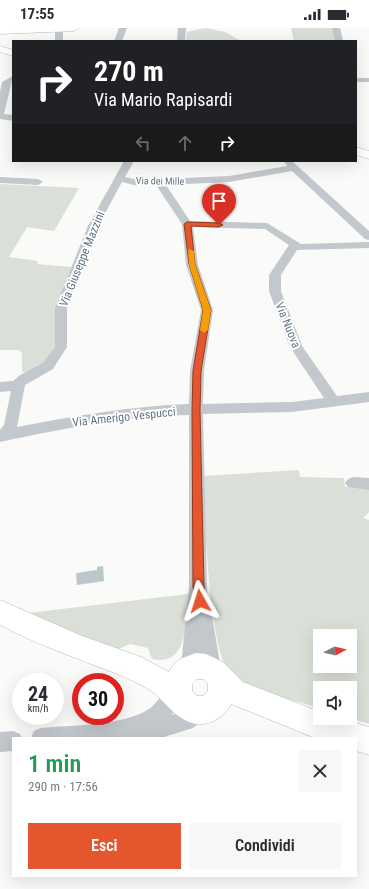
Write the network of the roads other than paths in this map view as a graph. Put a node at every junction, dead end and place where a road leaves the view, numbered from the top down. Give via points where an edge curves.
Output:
1 (59, 28) edge
2 (74, 28) edge
3 (123, 28) edge
4 (182, 28) edge
5 (336, 28) edge
6 (0, 31) edge
7 (59, 40) edge
8 (118, 40) edge
9 (181, 40) edge
10 (339, 40) edge
11 (0, 49) edge
12 (12, 53) edge
13 (11, 76) edge
14 (0, 79) edge
15 (357, 80) edge
16 (369, 80) edge
17 (0, 113) edge
18 (0, 116) edge
19 (12, 118) edge
20 (357, 151) edge
21 (369, 155) edge
22 (128, 162) edge
23 (291, 165) edge
24 (119, 178) junction
25 (0, 180) edge
26 (38, 182) dead end
27 (160, 183) junction
28 (187, 224) junction
29 (369, 237) edge
30 (295, 244) junction
31 (369, 245) edge
32 (18, 386) junction
33 (0, 388) edge
34 (369, 397) edge
35 (333, 401) junction
36 (196, 411) junction
37 (3, 436) edge
38 (353, 483) dead end
39 (369, 484) edge
40 (198, 587) junction
41 (0, 612) edge
42 (216, 674) junction
43 (189, 695) junction
44 (302, 720) junction
45 (130, 729) junction
46 (51, 737) edge
47 (356, 737) edge
48 (357, 737) edge
49 (12, 741) edge
50 (369, 741) edge
51 (0, 742) edge

1 - 2 main road
1 - 6 main road
1 - 7 street
3 - 8 street
4 - 9 street
5 - 10 street
11 - 12 main road
13 - 14 street
13 - 17 street via 6,82
15 - 16 street
18 - 19 street
20 - 21 main road
22 - 24 street, Via Giuseppe Mazzini
23 - 27 street, Via dei Mille via 229,179
23 - 29 street
24 - 27 street, Via dei Mille via 138,183
24 - 32 street, Via Giuseppe Mazzini via 94,226 61,308 58,353 48,366 25,378
25 - 26 street
27 - 28 street
28 - 30 street via 267,226
28 - 36 street via 192,264 207,310 197,371
30 - 31 street via 299,247
30 - 35 street, Via Nuova via 275,275 275,291 296,347
32 - 33 street
32 - 37 street via 11,425
34 - 35 street, Via Amerigo Vespucci
35 - 36 street, Via Amerigo Vespucci via 292,407
36 - 37 street, Via Amerigo Vespucci via 166,410 80,420
36 - 40 street
38 - 39 street
40 - 42 street
40 - 43 street
41 - 43 main road via 78,648 132,666
42 - 43 main road via 198,666
42 - 43 main road via 223,687 217,703
42 - 44 main road via 234,692
43 - 44 main road via 234,708
43 - 45 street
43 - 45 street via 186,721 156,729
44 - 47 main road
45 - 46 street
48 - 50 main road
49 - 51 street

